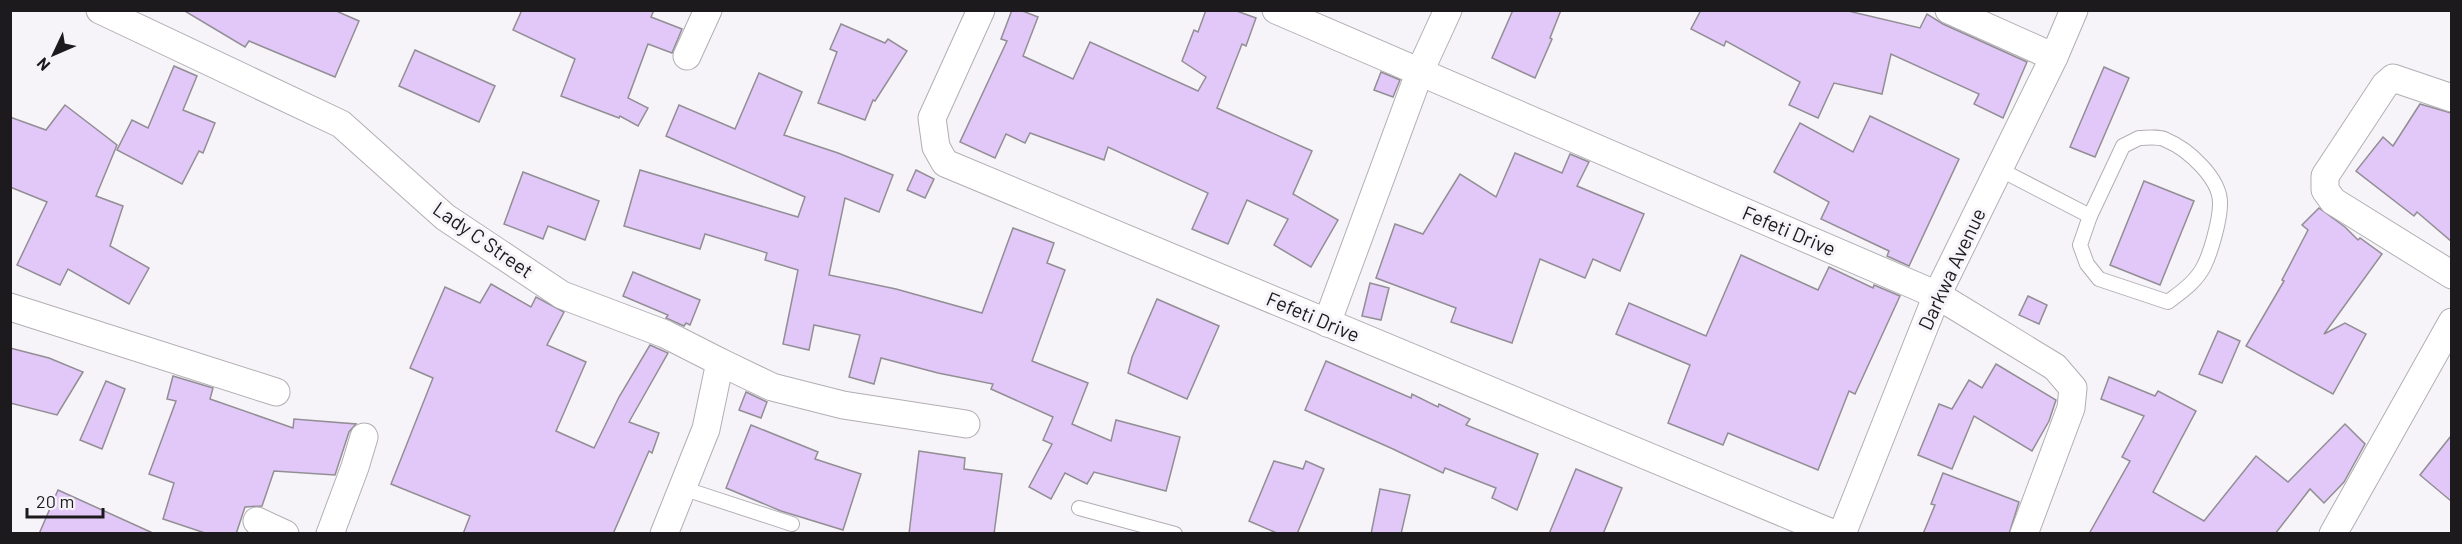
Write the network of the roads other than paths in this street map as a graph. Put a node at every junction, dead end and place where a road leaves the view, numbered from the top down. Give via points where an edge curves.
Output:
1 (100, 10) edge
2 (708, 10) edge
3 (981, 10) edge
4 (1276, 10) edge
5 (1448, 10) edge
6 (1949, 10) edge
7 (2074, 10) edge
8 (687, 56) dead end
9 (2054, 57) junction
10 (1420, 71) junction
11 (2451, 98) edge
12 (1999, 169) junction
13 (2090, 216) junction
14 (2451, 274) edge
15 (1937, 295) junction
16 (10, 307) edge
17 (1327, 322) junction
18 (2451, 322) edge
19 (720, 362) junction
20 (276, 392) dead end
21 (966, 424) dead end
22 (364, 437) dead end
23 (682, 488) junction
24 (1079, 508) dead end
25 (257, 521) dead end
26 (792, 524) dead end
27 (285, 534) edge
28 (330, 534) edge
29 (664, 534) edge
30 (1175, 534) edge
31 (1834, 534) edge
32 (1842, 534) edge
33 (2024, 534) edge
34 (2333, 534) edge

1 - 19 street, Lady C Street via 341,124 445,217 562,295 665,334
2 - 8 street
3 - 17 street, Fefeti Drive via 932,118 936,147 945,164
4 - 10 street, Fefeti Drive
5 - 10 street
6 - 9 street
7 - 9 street, Darkwa Avenue
9 - 12 street, Darkwa Avenue
10 - 15 street, Fefeti Drive
10 - 17 street
11 - 14 street via 2393,78 2325,176 2325,190 2333,201
12 - 13 lane
12 - 15 street, Darkwa Avenue
13 - 13 lane via 2080,245 2087,264 2099,279 2168,302 2204,267 2220,203 2215,184 2199,162 2165,139 2139,138 2123,146
15 - 32 street, Darkwa Avenue
15 - 33 street, Fefeti Drive via 2055,367 2073,388 2072,408
16 - 20 street
17 - 31 street, Fefeti Drive
18 - 34 street
19 - 21 street, Lady C Street via 772,387 843,405
19 - 23 street via 706,429
22 - 28 street
23 - 26 lane
23 - 29 street
24 - 30 lane
25 - 27 street

